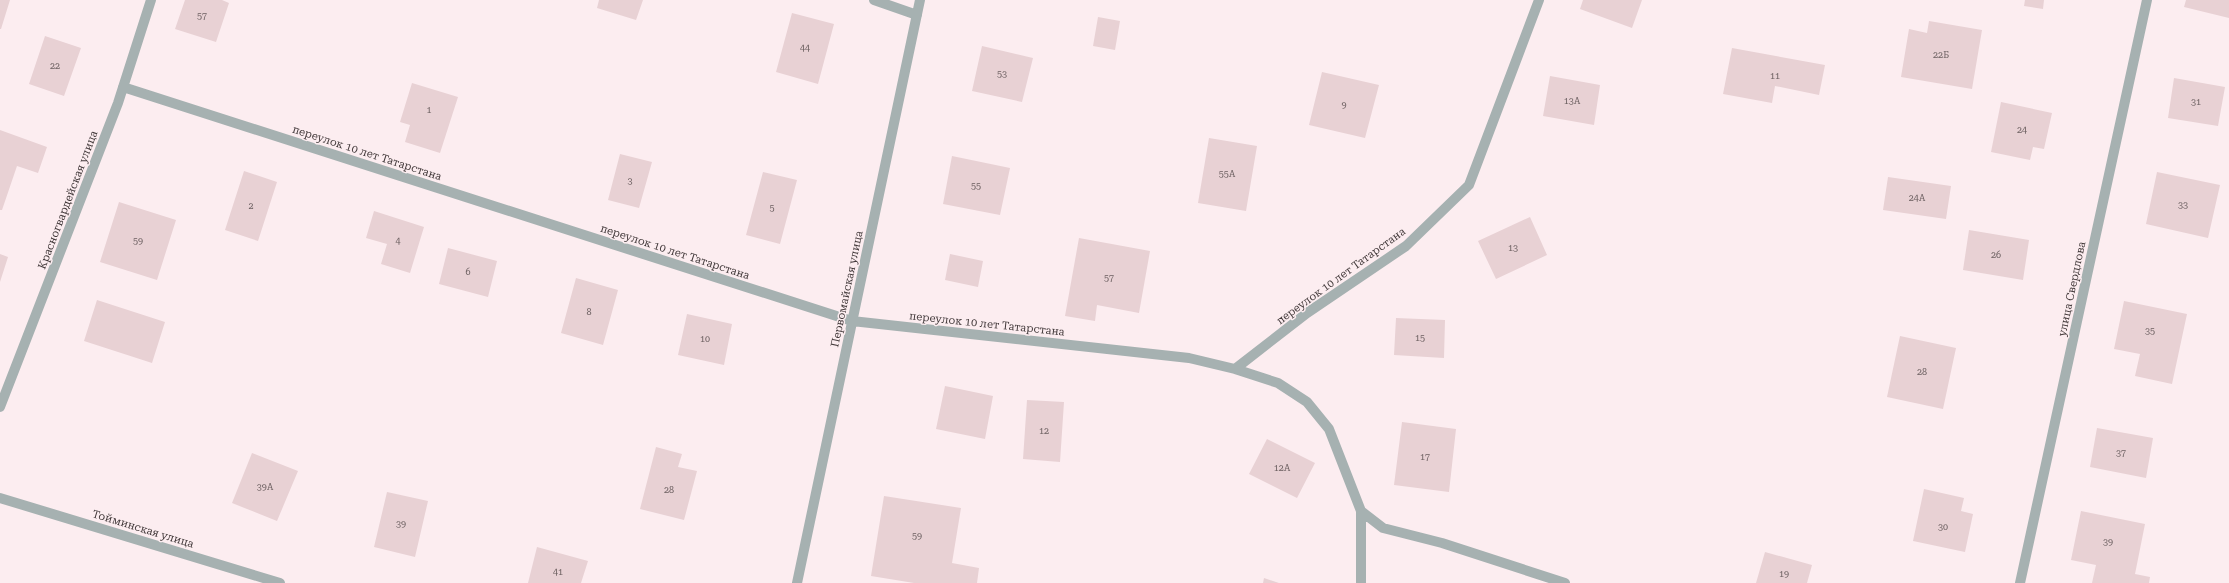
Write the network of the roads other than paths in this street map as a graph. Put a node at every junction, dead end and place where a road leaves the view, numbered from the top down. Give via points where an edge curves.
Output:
1 (151, 0) edge
2 (874, 0) edge
3 (920, 0) edge
4 (1538, 0) edge
5 (2147, 0) edge
6 (917, 15) junction
7 (123, 87) junction
8 (852, 321) junction
9 (1235, 369) junction
10 (0, 407) edge
11 (0, 498) edge
12 (1361, 511) junction
13 (280, 583) edge
14 (797, 583) edge
15 (1361, 583) edge
16 (1565, 583) edge
17 (2020, 583) edge

1 - 7 street, Красногвардейская улица
2 - 6 street
3 - 6 street, Первомайская улица
4 - 9 street, переулок 10 лет Татарстана via 1469,185 1406,246 1307,313
5 - 17 street, улица Свердлова
6 - 8 street, Первомайская улица
7 - 8 street, переулок 10 лет Татарстана
7 - 10 street, Красногвардейская улица
8 - 9 street, переулок 10 лет Татарстана via 1189,358
8 - 14 street, Первомайская улица
9 - 12 street, переулок 10 лет Татарстана via 1278,383 1307,402 1329,429
11 - 13 street, Тойминская улица
12 - 15 street
12 - 16 street via 1383,528 1442,543

